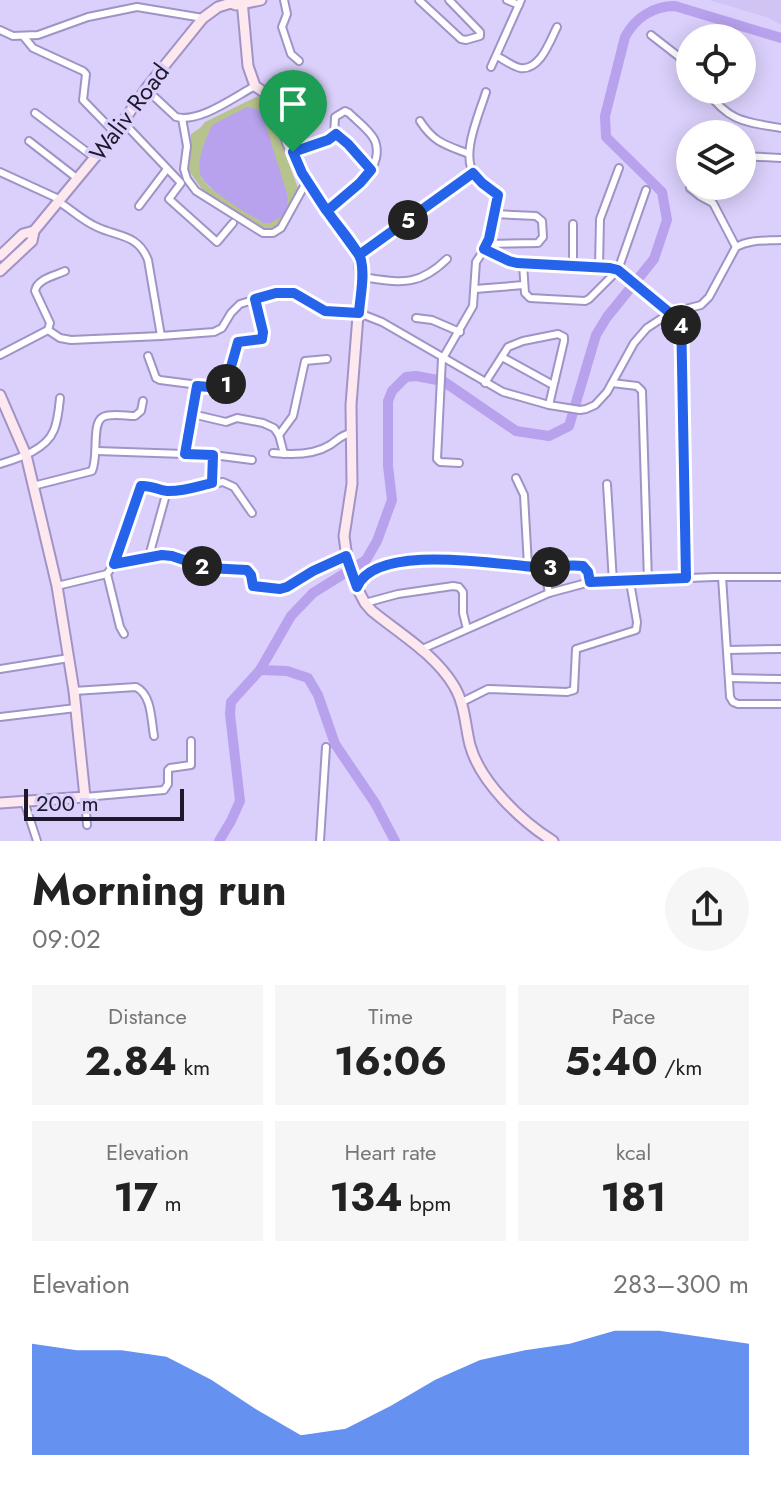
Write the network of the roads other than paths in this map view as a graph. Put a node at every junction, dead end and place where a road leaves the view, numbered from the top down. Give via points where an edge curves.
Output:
1 (261, 0) edge
2 (284, 0) edge
3 (419, 0) edge
4 (449, 0) edge
5 (507, 0) edge
6 (233, 2) edge
7 (520, 3) edge
8 (203, 18) junction
9 (557, 27) dead end
10 (0, 30) edge
11 (651, 35) dead end
12 (24, 37) junction
13 (676, 54) edge
14 (497, 56) junction
15 (299, 61) dead end
16 (491, 67) dead end
17 (255, 86) junction
18 (146, 89) junction
19 (486, 92) dead end
20 (719, 104) edge
21 (35, 113) dead end
22 (182, 118) junction
23 (420, 121) dead end
24 (123, 122) junction
25 (781, 128) edge
26 (115, 133) junction
27 (336, 134) junction
28 (29, 141) dead end
29 (293, 152) junction
30 (469, 154) junction
31 (756, 157) edge
32 (95, 158) junction
33 (781, 158) edge
34 (619, 168) dead end
35 (167, 169) junction
36 (371, 170) junction
37 (0, 172) edge
38 (473, 173) junction
39 (78, 179) junction
40 (307, 181) junction
41 (646, 190) dead end
42 (707, 200) edge
43 (60, 201) junction
44 (139, 206) dead end
45 (327, 211) junction
46 (494, 214) junction
47 (233, 223) dead end
48 (573, 224) dead end
49 (34, 231) junction
50 (781, 240) edge
51 (486, 246) junction
52 (736, 247) junction
53 (359, 255) junction
54 (0, 256) edge
55 (447, 259) dead end
56 (523, 264) junction
57 (573, 266) junction
58 (599, 268) junction
59 (618, 270) junction
60 (0, 271) edge
61 (65, 271) dead end
62 (361, 277) junction
63 (524, 285) junction
64 (475, 289) junction
65 (255, 299) junction
66 (681, 311) junction
67 (359, 313) junction
68 (670, 313) junction
69 (416, 318) dead end
70 (48, 330) junction
71 (460, 332) junction
72 (161, 336) junction
73 (0, 355) edge
74 (148, 356) dead end
75 (502, 357) junction
76 (442, 358) junction
77 (327, 359) dead end
78 (485, 383) junction
79 (612, 383) junction
80 (553, 385) junction
81 (197, 386) junction
82 (0, 397) edge
83 (60, 398) dead end
84 (143, 401) dead end
85 (549, 405) junction
86 (192, 414) junction
87 (352, 433) junction
88 (279, 435) junction
89 (97, 451) junction
90 (273, 453) dead end
91 (185, 454) junction
92 (284, 454) junction
93 (26, 455) junction
94 (213, 455) junction
95 (252, 460) dead end
96 (459, 463) dead end
97 (0, 464) edge
98 (516, 478) dead end
99 (212, 483) junction
100 (607, 484) dead end
101 (33, 486) junction
102 (167, 491) junction
103 (252, 513) dead end
104 (149, 556) junction
105 (346, 557) junction
106 (114, 564) junction
107 (528, 566) junction
108 (544, 567) junction
109 (107, 574) junction
110 (722, 577) junction
111 (781, 577) edge
112 (686, 578) junction
113 (648, 581) junction
114 (590, 582) junction
115 (613, 582) junction
116 (630, 582) junction
117 (356, 585) junction
118 (57, 586) junction
119 (549, 593) junction
120 (365, 603) junction
121 (467, 629) junction
122 (124, 634) dead end
123 (781, 649) edge
124 (420, 650) junction
125 (727, 650) junction
126 (69, 658) junction
127 (0, 669) edge
128 (729, 678) junction
129 (781, 679) edge
130 (74, 691) junction
131 (462, 702) junction
132 (781, 704) edge
133 (76, 708) junction
134 (0, 717) edge
135 (154, 736) dead end
136 (191, 741) dead end
137 (326, 747) dead end
138 (85, 797) junction
139 (24, 801) junction
140 (0, 803) edge
141 (522, 816) junction
142 (533, 816) dead end
143 (87, 825) dead end
144 (37, 841) edge
145 (320, 841) edge
146 (553, 841) edge

1 - 6 street, Waliv Road
2 - 15 street via 287,14 282,27 291,54
3 - 4 street via 461,39 480,36
5 - 7 street
6 - 8 street, Waliv Road
6 - 17 street
7 - 14 street
8 - 12 street via 137,7
8 - 18 street, Waliv Road
9 - 14 street via 540,59 528,68
10 - 12 street
11 - 13 street
12 - 26 street via 33,48 86,74 83,100
14 - 16 street
17 - 22 street via 203,114
17 - 29 street via 277,112
18 - 22 street
18 - 24 street, Waliv Road
19 - 30 street
20 - 25 street via 739,120
21 - 32 street
22 - 40 street via 187,179 196,191 263,233 281,228
23 - 30 street via 437,141
24 - 26 street, Waliv Road
24 - 35 street
26 - 32 street, Waliv Road
27 - 29 street
27 - 36 street
27 - 36 street via 335,117 349,113 375,140 377,158
28 - 39 street
29 - 40 street
30 - 38 street
31 - 33 street
32 - 39 street, Waliv Road
34 - 58 street via 600,219
35 - 44 street
35 - 47 street via 181,183 169,199 217,242
36 - 45 street
37 - 43 street
38 - 46 street via 498,195
38 - 53 street
39 - 43 street, Waliv Road
40 - 45 street
41 - 59 street
42 - 52 street
43 - 49 street, Waliv Road
43 - 72 street via 145,252
45 - 53 street
46 - 51 street
46 - 51 street via 536,216 542,221 543,237 538,243
48 - 57 street
49 - 54 street, Waliv Road via 23,234
49 - 60 street, Waliv Road via 32,241
50 - 52 street
51 - 56 street
51 - 64 street via 476,262
52 - 66 street via 709,297
53 - 62 street
55 - 62 street via 421,279
56 - 57 street
56 - 63 street
57 - 58 street
58 - 59 street
59 - 63 street via 585,301 530,298
59 - 68 street
61 - 70 street via 35,288
62 - 67 street
63 - 64 street
64 - 71 street
65 - 67 street via 294,293 325,311
65 - 72 street via 235,308 214,332
65 - 81 street via 262,339 238,342 222,388
66 - 68 street
66 - 112 street
67 - 76 street
67 - 87 street
68 - 79 street via 634,343
69 - 71 street
70 - 72 street via 71,340
70 - 73 street
71 - 76 street
74 - 81 street via 156,378
75 - 78 street
75 - 80 street
75 - 80 street via 515,343 562,335
76 - 78 street
76 - 96 street via 437,459
77 - 88 street via 305,361 293,416
78 - 85 street
79 - 85 street via 595,405 580,410
79 - 113 street via 642,391
80 - 85 street
81 - 86 street
82 - 93 street
83 - 93 street via 50,438
84 - 89 street via 135,416 107,416 98,422
86 - 88 street via 226,422 249,419
86 - 91 street
87 - 92 street via 318,450
87 - 105 street
88 - 92 street
89 - 91 street
89 - 101 street via 92,471
90 - 92 street
91 - 94 street
93 - 97 street
93 - 101 street
94 - 95 street
94 - 99 street
98 - 107 street via 524,495
99 - 102 street
99 - 103 street via 234,487
100 - 115 street
101 - 118 street
102 - 104 street
102 - 106 street via 141,486
104 - 105 street via 247,570 253,586 280,589
104 - 106 street
105 - 117 street
106 - 109 street
107 - 108 street
107 - 117 street via 454,558 392,563 370,571
108 - 114 street via 583,566
108 - 119 street
109 - 118 street
109 - 122 street
110 - 111 street
110 - 112 street
110 - 125 street
112 - 113 street
113 - 116 street
114 - 115 street
114 - 119 street
115 - 116 street
116 - 131 street via 636,630 576,649 574,690 496,688
117 - 120 street
118 - 126 street
119 - 121 street
120 - 121 street via 459,587
120 - 124 street
121 - 124 street
123 - 125 street
124 - 131 street via 447,674
125 - 128 street
126 - 127 street
126 - 130 street
128 - 129 street
128 - 132 street via 733,702
130 - 133 street
130 - 135 street via 142,690
131 - 141 street via 479,767
133 - 134 street
133 - 138 street
136 - 138 street via 191,765 170,768 164,790
137 - 145 street
138 - 139 street
138 - 143 street
139 - 140 street
139 - 144 street
141 - 142 street
141 - 146 street

